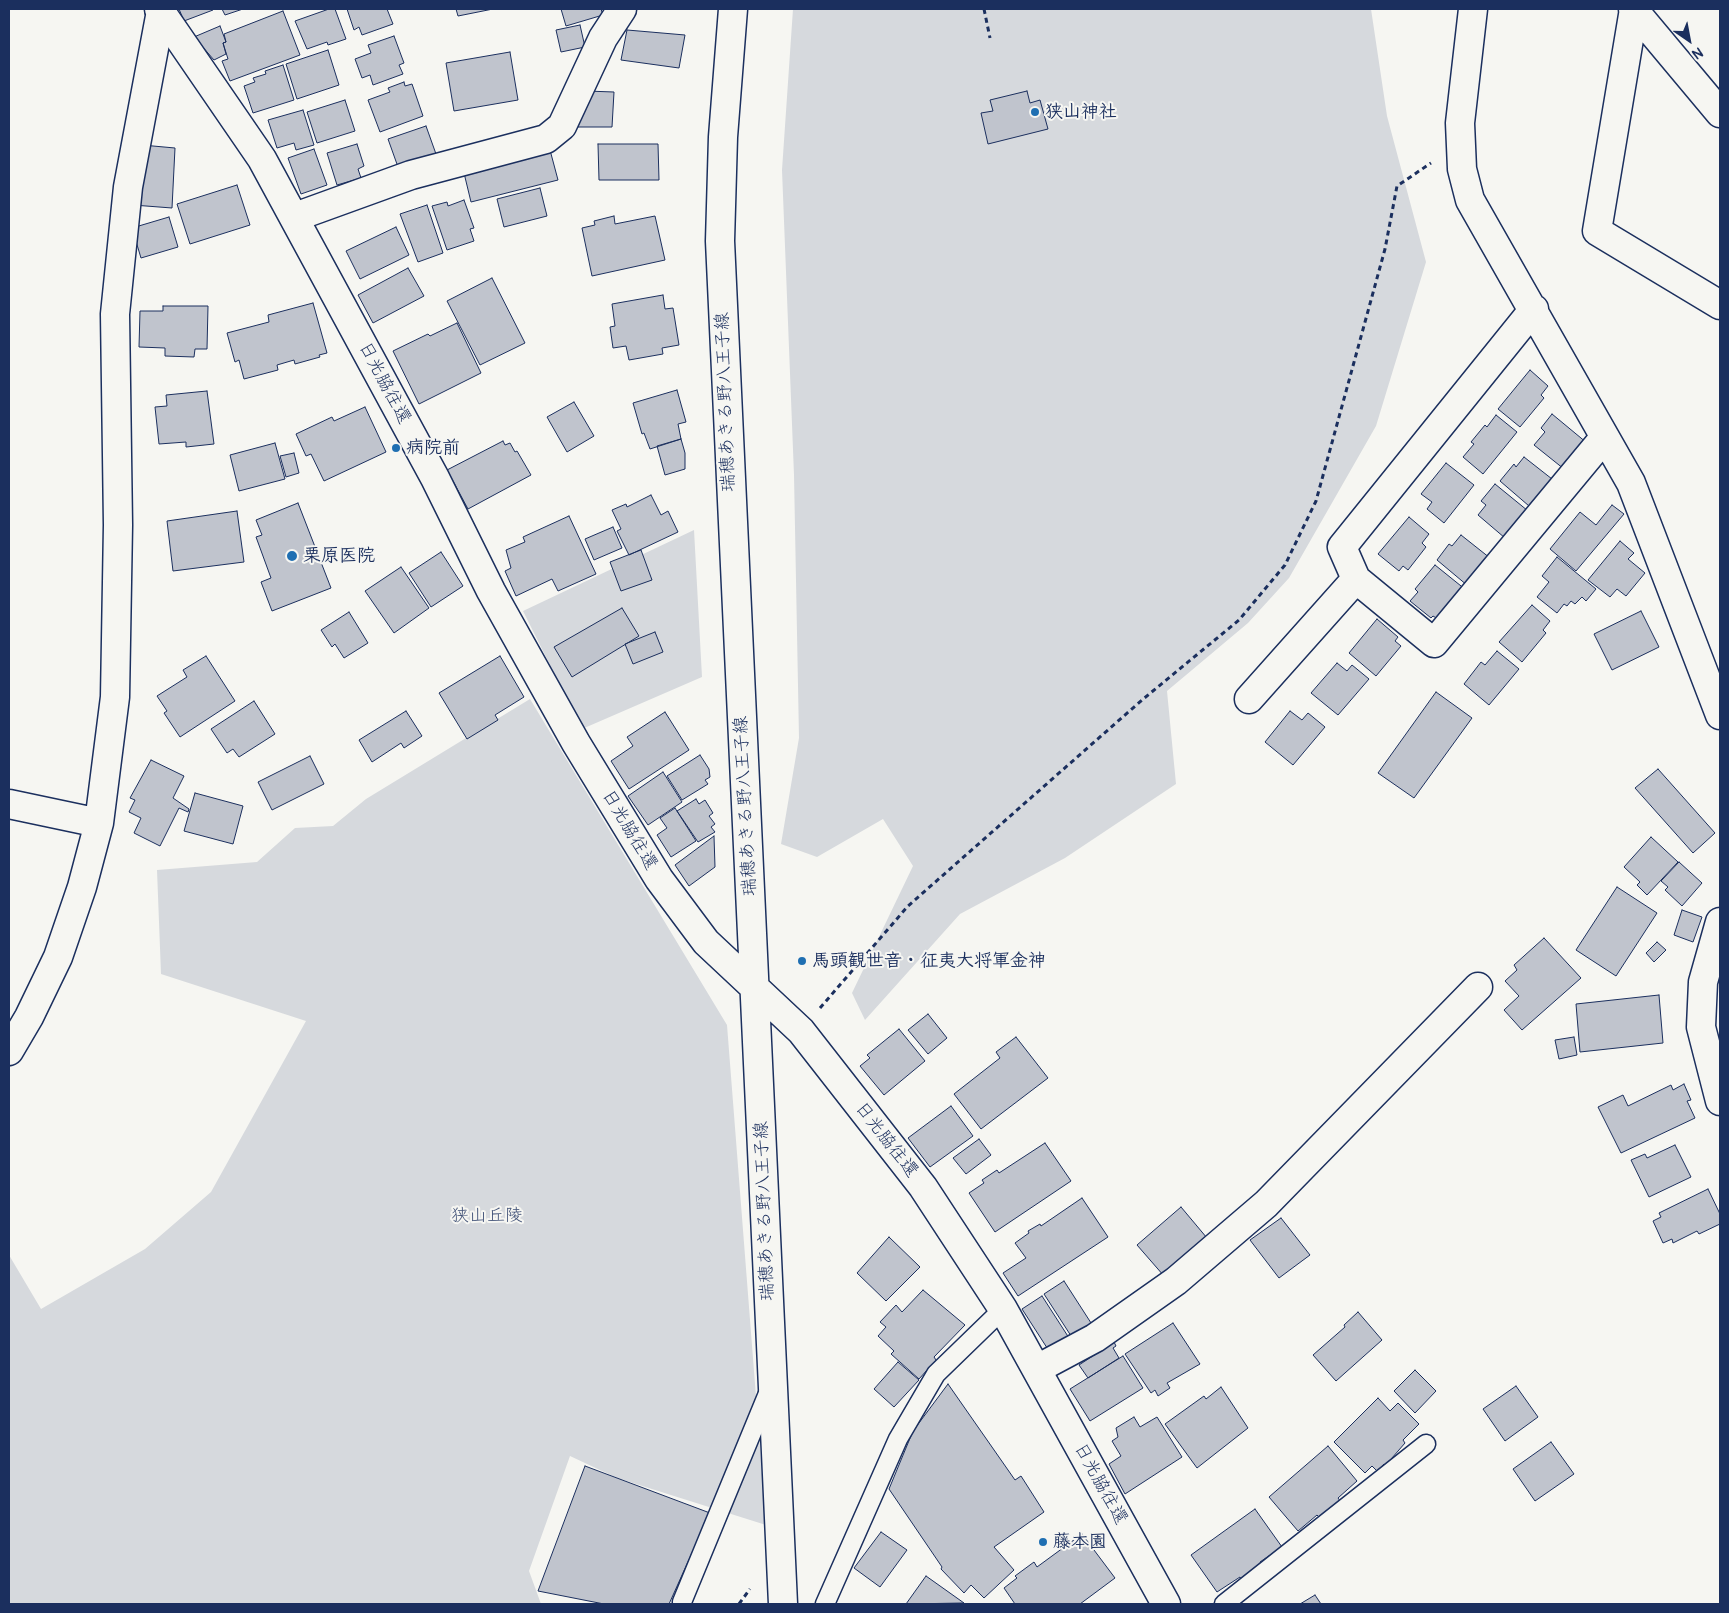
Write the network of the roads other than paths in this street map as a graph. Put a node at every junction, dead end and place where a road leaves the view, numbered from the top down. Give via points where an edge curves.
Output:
1 (622, 9) edge
2 (733, 9) edge
3 (1473, 9) edge
4 (1634, 9) edge
5 (160, 10) edge
6 (1720, 113) edge
7 (295, 217) junction
8 (1720, 305) edge
9 (1534, 309) junction
10 (1604, 438) junction
11 (1356, 579) junction
12 (1249, 699) dead end
13 (1720, 715) edge
14 (9, 804) edge
15 (99, 823) junction
16 (1720, 922) edge
17 (1478, 987) dead end
18 (756, 990) junction
19 (9, 1051) edge
20 (1720, 1101) edge
21 (1004, 1309) junction
22 (1037, 1370) junction
23 (773, 1382) junction
24 (1426, 1444) dead end
25 (682, 1602) dead end
26 (783, 1604) edge
27 (825, 1604) edge
28 (1166, 1604) edge
29 (1224, 1604) edge

1 - 7 street via 603,38 562,126 546,139 411,175
2 - 18 street, 瑞穂あきる野八王子線 via 723,137 720,241 731,523
3 - 9 street via 1460,123 1462,169 1470,200
4 - 6 street
4 - 8 street via 1597,231
5 - 7 street, 日光脇往還 via 262,159
5 - 15 street via 128,187 115,314 118,525 115,697
7 - 18 street, 日光脇往還 via 435,478 491,591 576,743 659,879 706,942
9 - 10 street
9 - 11 street via 1342,547
10 - 11 street via 1434,642
10 - 13 street via 1631,483
11 - 12 street
14 - 15 street
15 - 19 street via 82,887 58,956
16 - 20 street via 1703,982 1701,1027
17 - 22 street via 1266,1204 1176,1281 1095,1338
18 - 21 street, 日光脇往還 via 801,1031 923,1187
18 - 23 street, 瑞穂あきる野八王子線
21 - 22 street, 日光脇往還
21 - 27 lane via 936,1374 898,1438
22 - 28 street, 日光脇往還
23 - 25 lane
23 - 26 street, 瑞穂あきる野八王子線
24 - 29 lane

